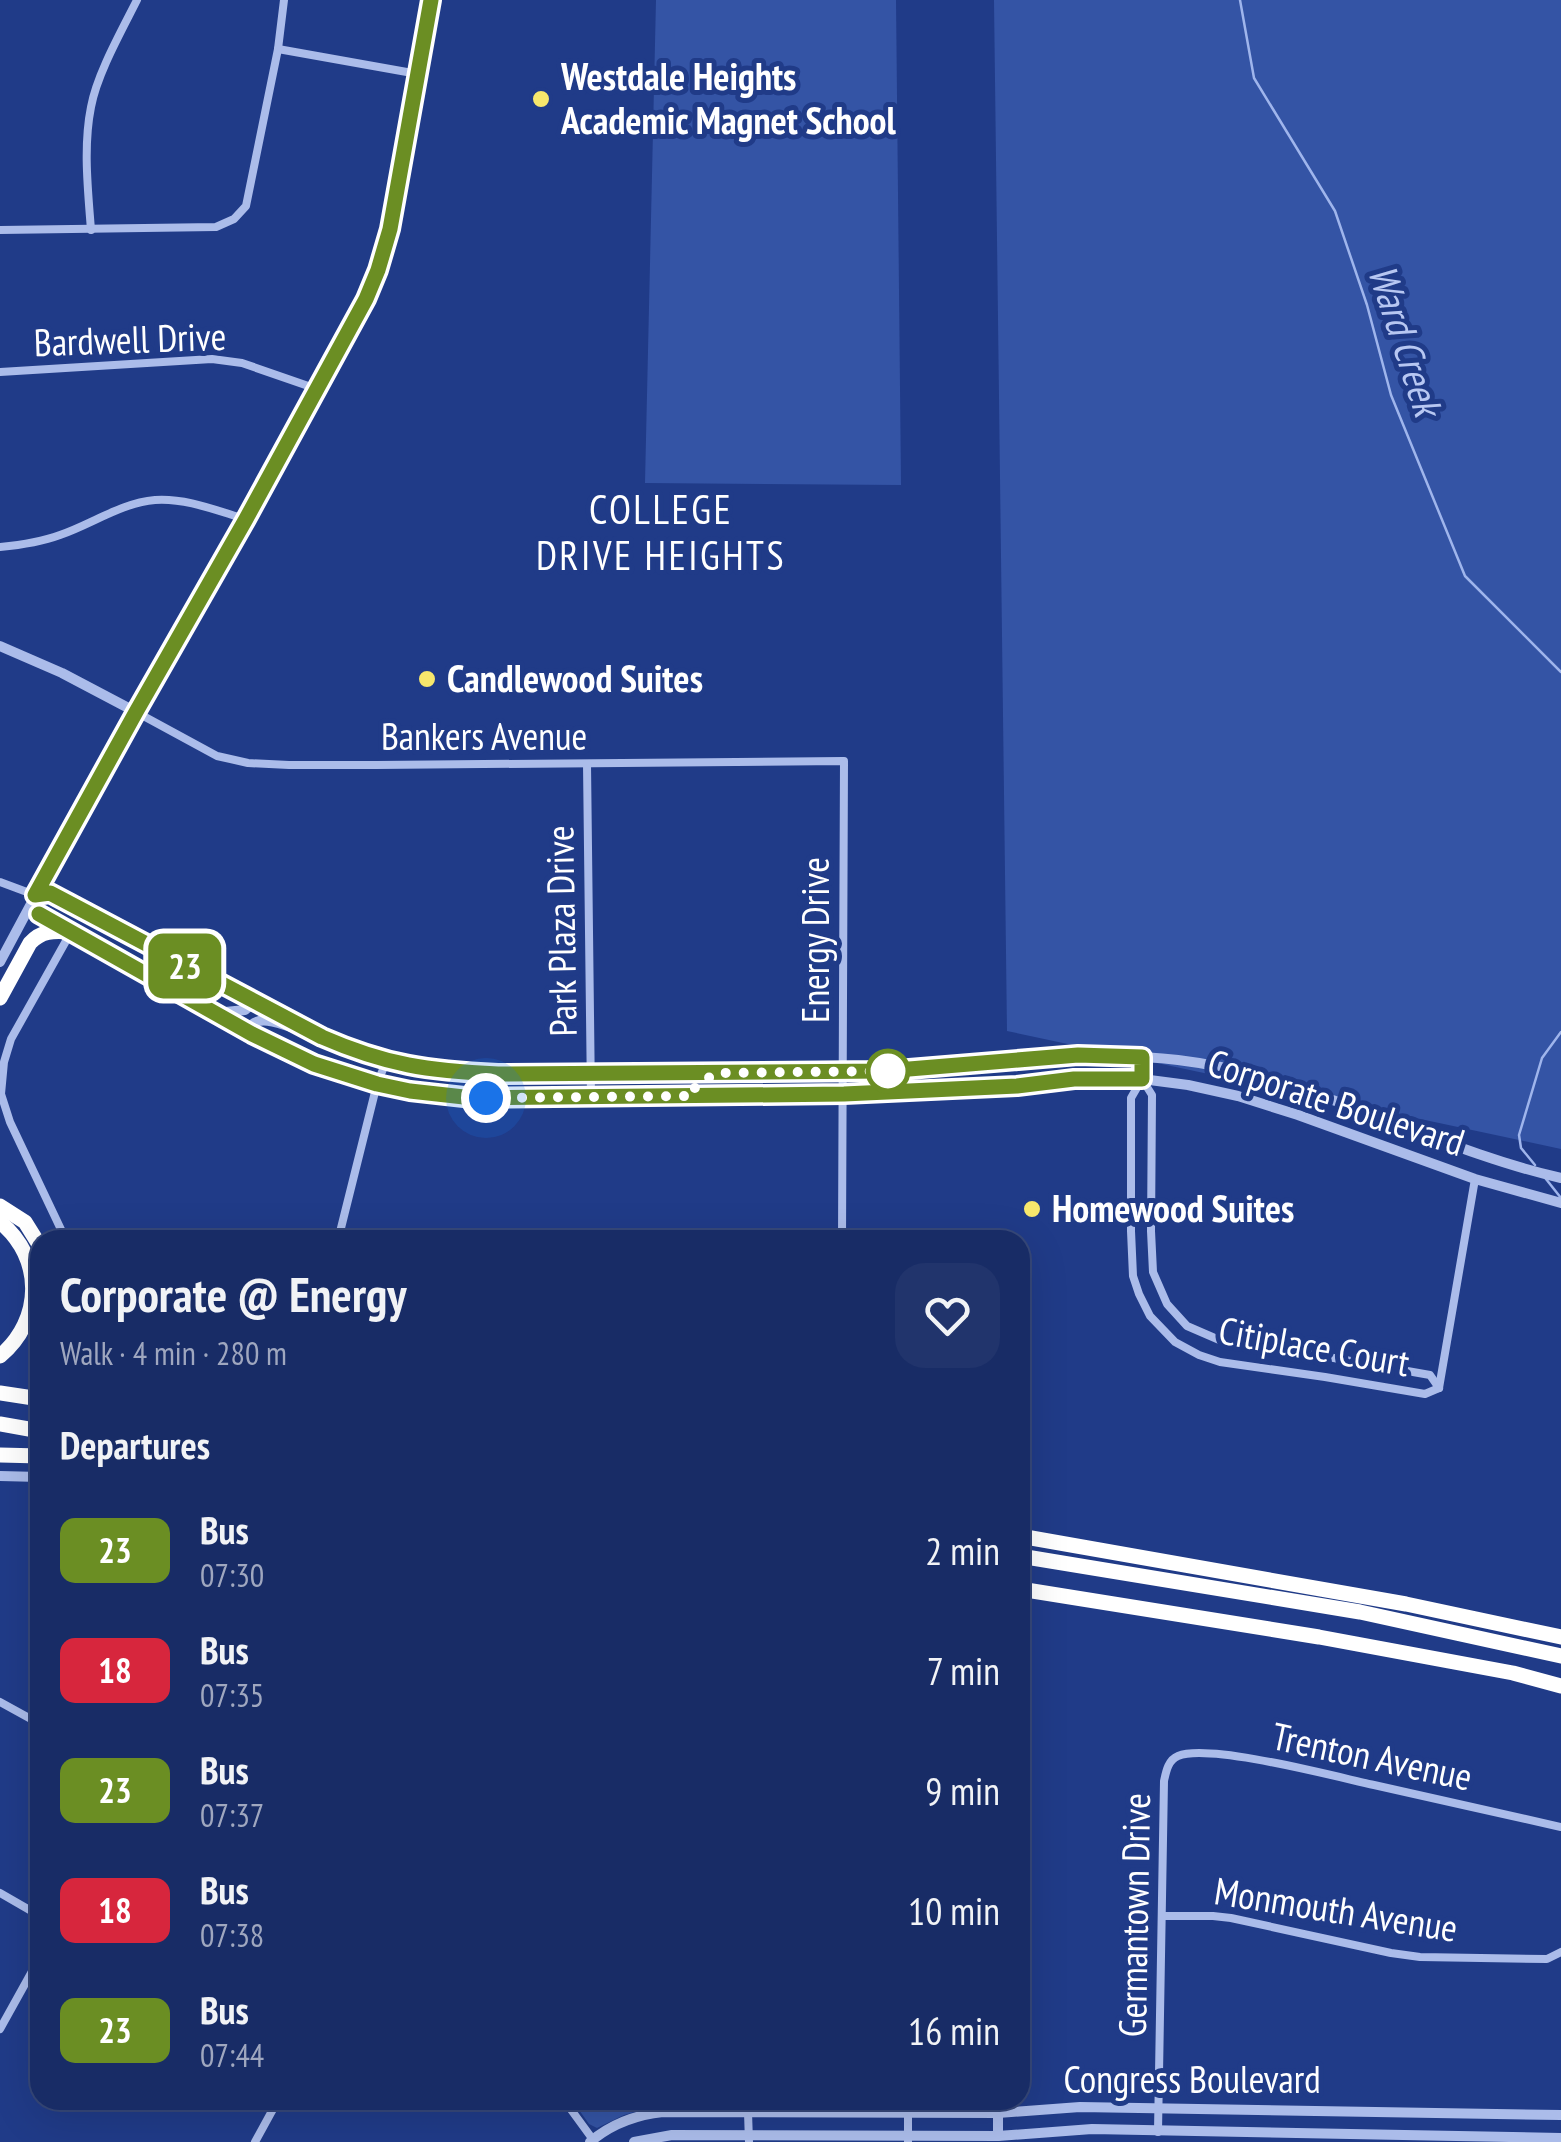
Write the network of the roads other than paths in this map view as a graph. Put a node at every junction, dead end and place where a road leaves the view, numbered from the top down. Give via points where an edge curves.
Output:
1 (137, 0) edge
2 (284, 0) edge
3 (431, 0) edge
4 (278, 49) junction
5 (418, 74) junction
6 (0, 230) edge
7 (91, 230) junction
8 (0, 372) edge
9 (317, 389) junction
10 (246, 519) junction
11 (0, 547) edge
12 (0, 646) edge
13 (136, 712) junction
14 (844, 761) joint
15 (588, 764) junction
16 (0, 882) edge
17 (35, 895) junction
18 (71, 932) junction
19 (165, 956) junction
20 (0, 962) edge
21 (144, 974) junction
22 (0, 998) edge
23 (254, 1002) junction
24 (215, 1013) junction
25 (304, 1028) junction
26 (247, 1031) junction
27 (1142, 1057) junction
28 (386, 1062) junction
29 (438, 1071) junction
30 (844, 1072) junction
31 (591, 1073) junction
32 (716, 1073) junction
33 (1142, 1079) junction
34 (377, 1084) junction
35 (410, 1091) junction
36 (844, 1094) junction
37 (694, 1096) junction
38 (592, 1098) junction
39 (1561, 1178) edge
40 (1475, 1179) junction
41 (1131, 1192) junction
42 (1152, 1192) junction
43 (1561, 1203) edge
44 (0, 1206) edge
45 (0, 1222) edge
46 (30, 1230) edge
47 (61, 1230) edge
48 (340, 1230) edge
49 (842, 1230) edge
50 (30, 1264) edge
51 (1160, 1292) junction
52 (1143, 1302) junction
53 (30, 1312) edge
54 (1217, 1340) junction
55 (0, 1356) edge
56 (1328, 1357) junction
57 (1210, 1359) junction
58 (1325, 1376) junction
59 (1439, 1388) junction
60 (0, 1393) edge
61 (30, 1398) edge
62 (0, 1424) edge
63 (30, 1428) edge
64 (0, 1455) edge
65 (30, 1456) edge
66 (0, 1476) edge
67 (30, 1477) edge
68 (1030, 1538) edge
69 (1030, 1558) edge
70 (1030, 1591) edge
71 (1561, 1637) edge
72 (1561, 1656) edge
73 (1561, 1686) edge
74 (0, 1702) edge
75 (30, 1718) edge
76 (1172, 1760) joint
77 (1561, 1826) edge
78 (0, 1893) edge
79 (30, 1910) edge
80 (1162, 1916) junction
81 (1561, 1952) edge
82 (30, 1975) edge
83 (0, 2030) edge
84 (1158, 2108) junction
85 (273, 2110) edge
86 (571, 2110) edge
87 (670, 2110) edge
88 (730, 2110) edge
89 (762, 2110) edge
90 (809, 2110) edge
91 (748, 2112) junction
92 (1344, 2112) junction
93 (858, 2113) joint
94 (908, 2113) junction
95 (940, 2113) joint
96 (998, 2113) junction
97 (1531, 2114) junction
98 (1561, 2114) edge
99 (1158, 2132) junction
100 (1344, 2134) junction
101 (1532, 2137) junction
102 (1561, 2138) edge
103 (749, 2139) edge
104 (908, 2139) edge
105 (998, 2139) edge
106 (593, 2141) edge
107 (255, 2142) edge
108 (634, 2142) edge

1 - 7 street via 91,105
2 - 4 street
3 - 5 street
4 - 5 street
4 - 7 street via 246,206 234,219 216,228
5 - 9 street via 378,270
6 - 7 street
8 - 9 street, Bardwell Drive via 212,359
9 - 10 street
10 - 11 street via 186,501 152,500 34,543
10 - 13 street
12 - 13 street
13 - 15 street, Bankers Avenue via 217,756 248,762
13 - 17 street
14 - 15 street, Bankers Avenue
14 - 30 street, Energy Drive
15 - 31 street, Park Plaza Drive
16 - 17 street
17 - 18 street, Corporate Boulevard via 39,914
17 - 19 street, Corporate Boulevard via 50,893
17 - 20 street
18 - 21 street, Corporate Boulevard
18 - 22 highway via 35,937
18 - 47 street via 11,1039 2,1094
19 - 21 street
19 - 23 street, Corporate Boulevard
21 - 24 street, Corporate Boulevard
23 - 24 street via 245,1010
23 - 25 street, Corporate Boulevard
24 - 26 street, Corporate Boulevard
25 - 26 street via 260,1020
25 - 28 street, Corporate Boulevard
26 - 34 street, Corporate Boulevard via 314,1064
27 - 30 street, Corporate Boulevard via 1078,1055
27 - 33 street, Citiplace Court
27 - 39 street, Corporate Boulevard via 1231,1069
28 - 29 street, Corporate Boulevard
28 - 34 street
29 - 31 street, Corporate Boulevard
29 - 35 street via 417,1078
30 - 32 street, Corporate Boulevard
30 - 36 street, Energy Drive
31 - 32 street, Corporate Boulevard
31 - 38 street, Park Plaza Drive
32 - 37 street via 695,1087
33 - 36 street, Corporate Boulevard
33 - 40 street, Corporate Boulevard via 1298,1114
33 - 41 street, Citiplace Court via 1132,1098
33 - 42 street, Citiplace Court via 1152,1095
34 - 35 street, Corporate Boulevard
34 - 48 street
35 - 38 street, Corporate Boulevard
36 - 37 street, Corporate Boulevard
36 - 49 street, Energy Drive
37 - 38 street, Corporate Boulevard
40 - 43 street, Corporate Boulevard
40 - 59 street
41 - 42 street
41 - 52 street, Citiplace Court via 1133,1276
42 - 51 street, Citiplace Court via 1153,1272
44 - 46 highway
45 - 50 highway
51 - 52 street
51 - 54 street, Citiplace Court via 1187,1326
52 - 57 street, Citiplace Court via 1174,1342
53 - 55 highway
54 - 56 street, Citiplace Court
54 - 57 street
56 - 58 street
56 - 59 street, Citiplace Court via 1430,1375
57 - 58 street, Citiplace Court
58 - 59 street, Citiplace Court via 1425,1394
60 - 61 highway
62 - 63 highway
64 - 65 highway
66 - 67 street
68 - 71 highway
69 - 72 highway via 1360,1612
70 - 73 highway via 1319,1637
74 - 75 street
76 - 77 street, Trenton Avenue via 1192,1753 1244,1758
76 - 80 street, Germantown Drive via 1164,1781
78 - 79 street
80 - 81 street, Monmouth Avenue via 1230,1918 1420,1957 1547,1959
80 - 84 street, Germantown Drive
82 - 83 street
84 - 92 street, Congress Boulevard
84 - 96 street, Congress Boulevard
84 - 99 street, Germantown Drive
85 - 107 street
86 - 106 street
87 - 106 street, Congress Boulevard via 642,2115
88 - 91 street, Congress Boulevard
89 - 91 street, Congress Boulevard
90 - 93 street, Congress Boulevard
91 - 103 street
92 - 97 street, Congress Boulevard
92 - 100 street
93 - 94 street, Congress Boulevard
94 - 95 street, Congress Boulevard
94 - 104 street
95 - 96 street, Congress Boulevard
96 - 105 street
97 - 98 street, Congress Boulevard
97 - 101 street
99 - 100 street, Congress Boulevard
99 - 105 street, Congress Boulevard via 1092,2129
100 - 101 street, Congress Boulevard
101 - 102 street, Congress Boulevard
103 - 104 street, Congress Boulevard
103 - 108 street, Congress Boulevard via 658,2136
104 - 105 street, Congress Boulevard

